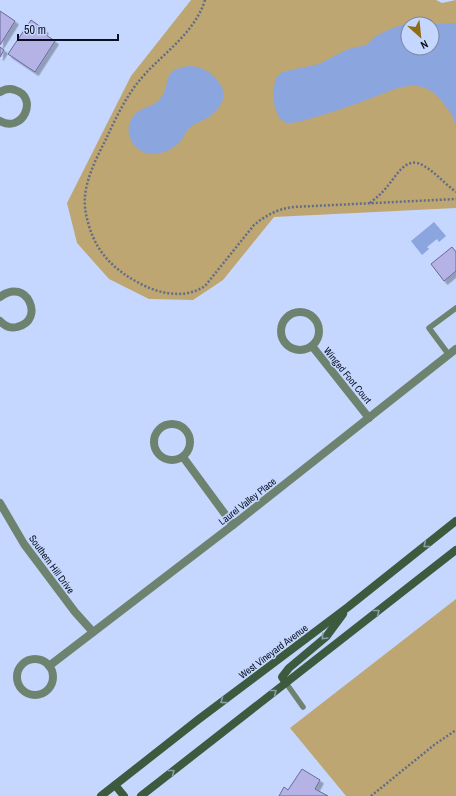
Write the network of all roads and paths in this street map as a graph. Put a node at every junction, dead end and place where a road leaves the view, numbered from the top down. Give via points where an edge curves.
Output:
1 (205, 0) edge
2 (0, 92) edge
3 (0, 121) edge
4 (456, 192) edge
5 (456, 199) edge
6 (368, 204) junction
7 (0, 297) edge
8 (456, 308) edge
9 (0, 322) edge
10 (312, 346) junction
11 (456, 349) edge
12 (449, 355) junction
13 (369, 418) junction
14 (183, 457) junction
15 (0, 503) edge
16 (456, 520) edge
17 (233, 525) junction
18 (456, 550) edge
19 (348, 607) junction
20 (93, 632) junction
21 (48, 666) junction
22 (286, 683) junction
23 (303, 707) dead end
24 (456, 730) edge
25 (115, 785) junction
26 (100, 796) edge
27 (124, 796) edge
28 (141, 796) edge
29 (371, 796) edge

1 - 6 path via 193,26 152,66 127,97 90,176 85,198 87,219 95,242 107,260 124,275 148,288 170,294 187,294 205,286 247,232 268,214 294,207
2 - 3 street via 17,90 26,100 27,107 21,120 8,124
4 - 6 path via 425,167 414,162 402,167 382,194
5 - 6 path
7 - 9 street via 12,291 20,292 26,296 32,308 27,322 21,326 7,327
8 - 12 lane via 429,328
10 - 10 street, Winged Foot Court via 317,340 319,326 310,314 295,312 284,321 281,328 282,336 285,342 298,350
10 - 13 street, Winged Foot Court
11 - 12 street, Laurel Valley Place
12 - 13 street, Laurel Valley Place
13 - 17 street, Laurel Valley Place
14 - 14 street via 190,445 186,431 174,424 160,428 153,440 157,454 169,461
14 - 17 street
15 - 20 street, Southern Hill Drive via 24,544
16 -> 19 main road, West Vineyard Avenue
17 - 20 street, Laurel Valley Place
22 -> 18 main road
19 -> 22 main road via 326,637 289,668 282,677
19 -> 25 main road, West Vineyard Avenue
20 - 21 street, Laurel Valley Place
21 - 21 street via 37,660 24,663 19,668 17,682 26,693 32,695 46,691 52,679 52,672
22 - 23 lane
28 -> 22 main road
24 - 29 path
25 - 26 main road, West Vineyard Avenue
25 - 27 main road

